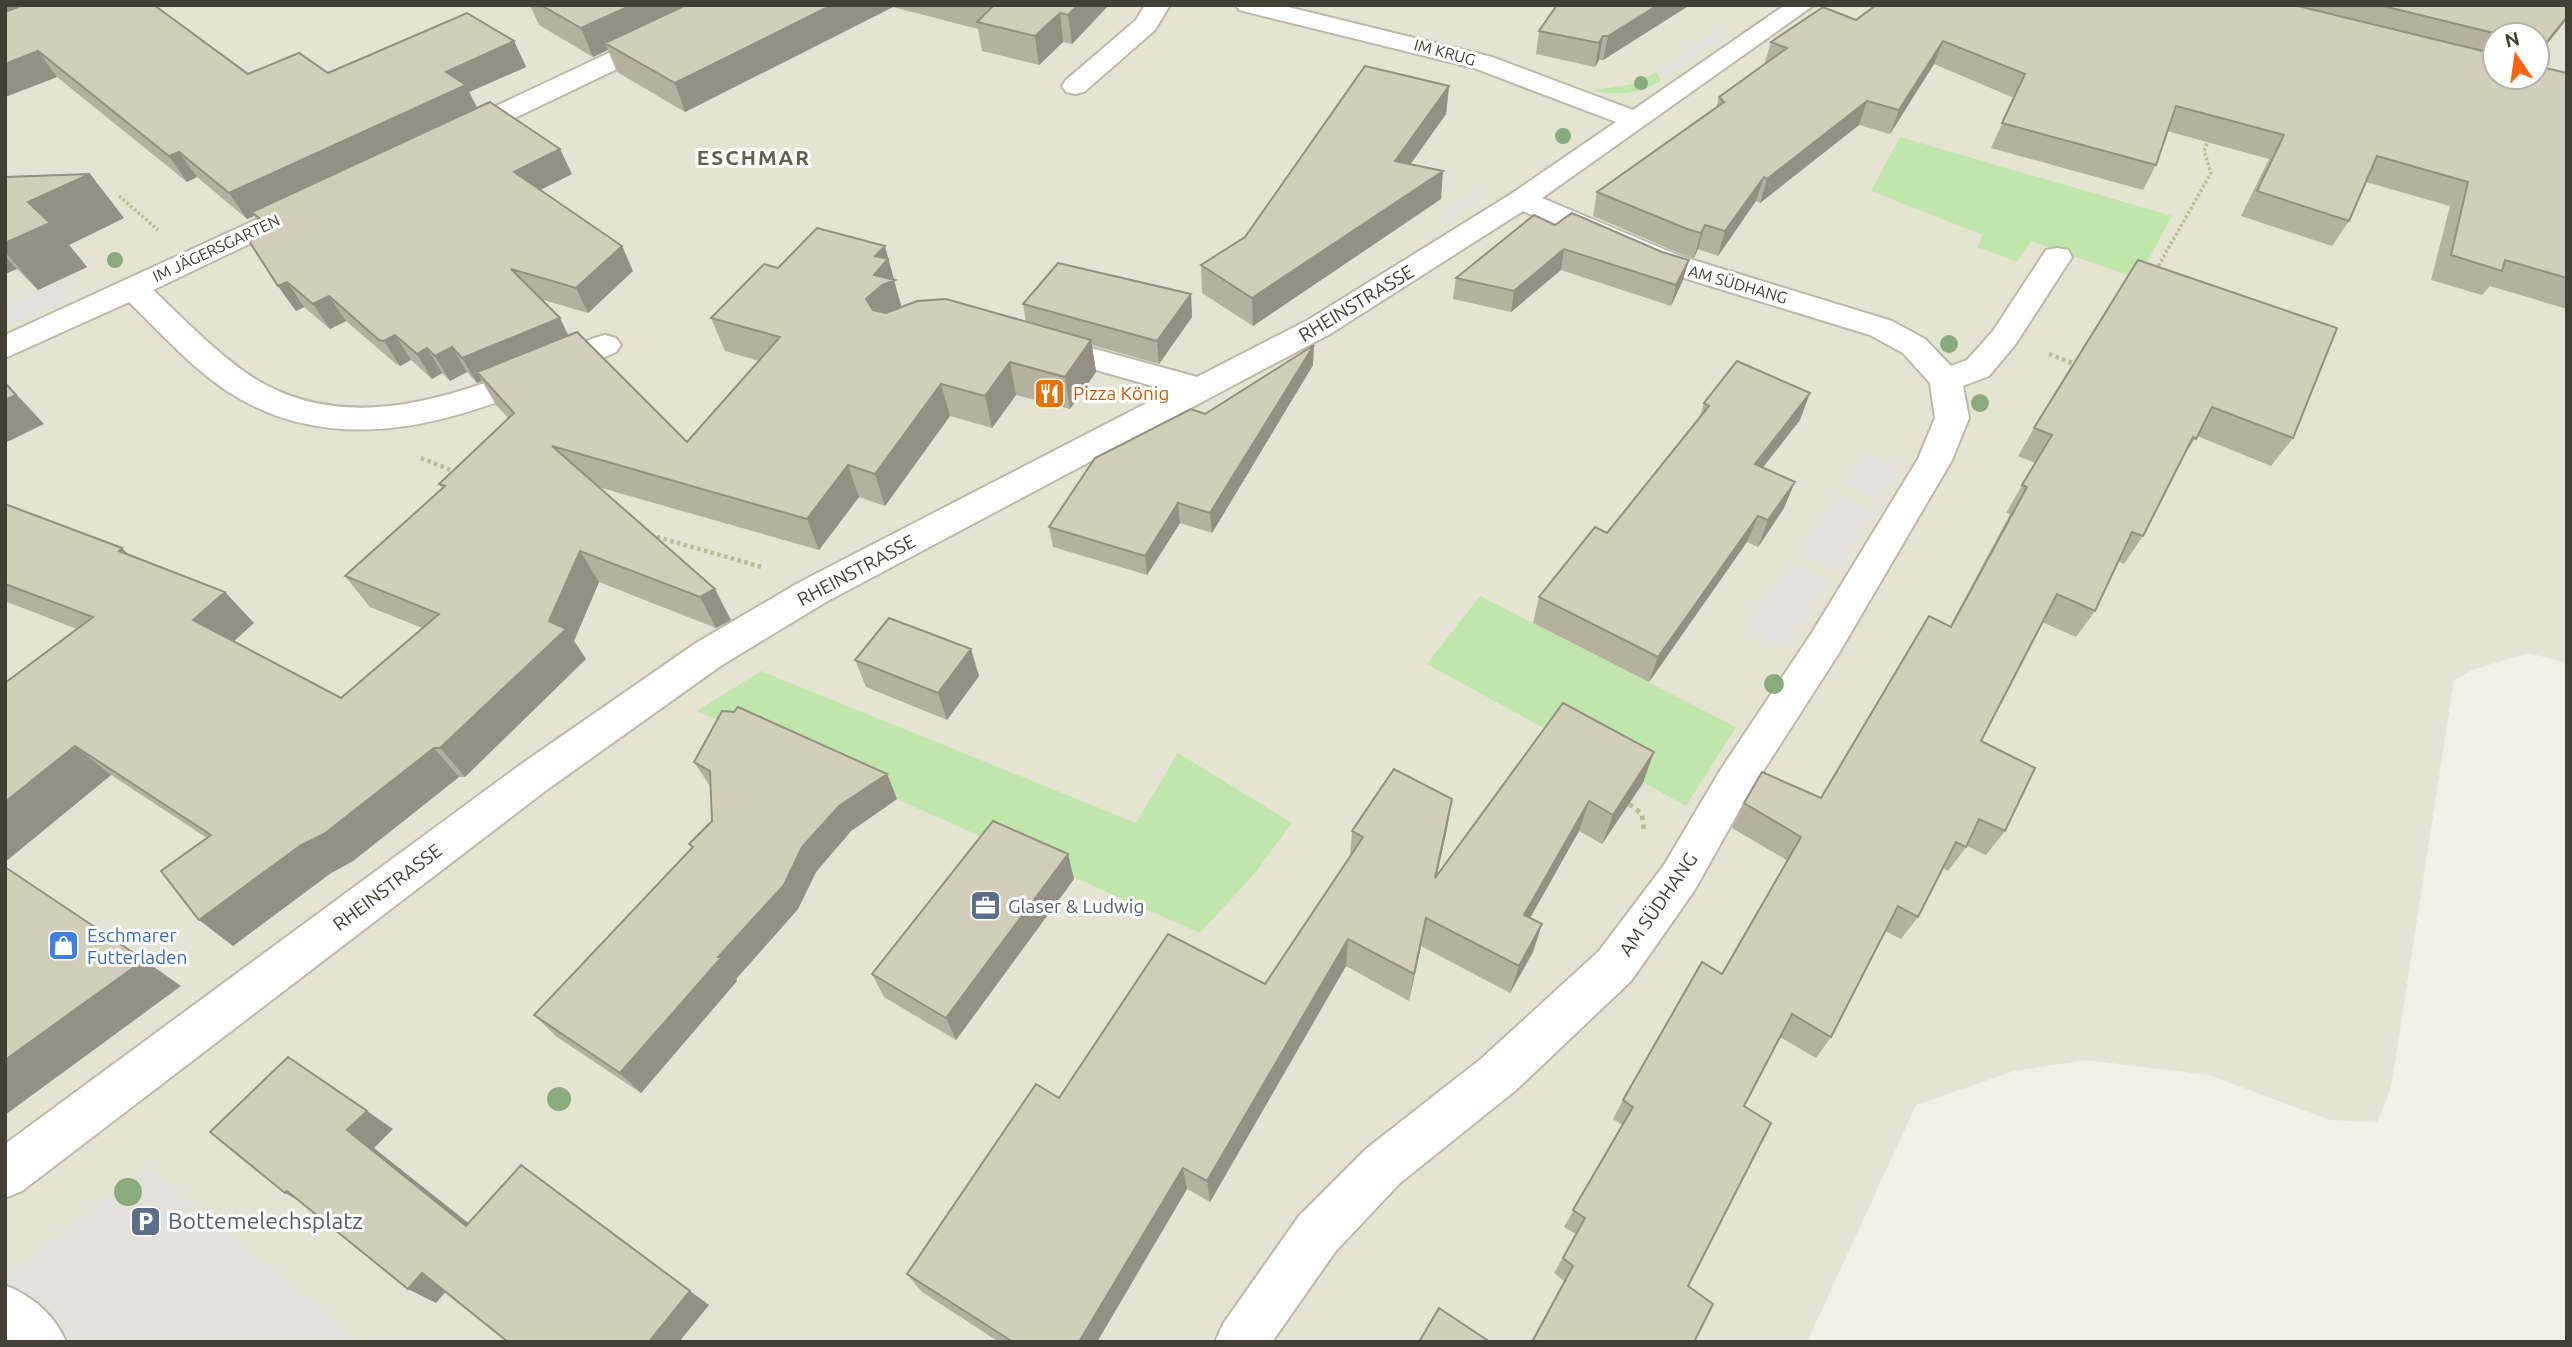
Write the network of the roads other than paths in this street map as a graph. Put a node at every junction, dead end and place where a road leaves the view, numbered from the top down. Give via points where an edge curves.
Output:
1 (731, 5) edge
2 (1158, 5) edge
3 (1248, 5) edge
4 (1802, 5) edge
5 (1075, 86) dead end
6 (1635, 120) junction
7 (431, 147) edge
8 (333, 193) edge
9 (1521, 200) junction
10 (2057, 257) dead end
11 (133, 288) junction
12 (1020, 338) edge
13 (606, 345) dead end
14 (5, 348) edge
15 (1945, 380) junction
16 (1201, 389) junction
17 (5, 1174) edge
18 (5, 1311) edge
19 (40, 1342) edge
20 (1241, 1342) edge

1 - 7 street
2 - 5 street via 1146,25
3 - 6 street, IM KRUG via 1483,62
4 - 6 street, RHEINSTRASSE
6 - 9 street, RHEINSTRASSE
8 - 11 street, IM JÄGERSGARTEN
9 - 15 street, AM SÜDHANG via 1669,263 1881,328 1914,346
9 - 16 street, RHEINSTRASSE via 1319,327
10 - 15 street via 2004,338 1978,368
11 - 13 street via 241,385 300,413 340,419 384,419 471,401
11 - 14 street, IM JÄGERSGARTEN
12 - 16 street
15 - 20 street, AM SÜDHANG via 1952,418 1935,460 1679,878 1615,966 1499,1074 1383,1166 1317,1234
16 - 17 street, RHEINSTRASSE via 827,585 709,654 534,777
18 - 19 street

